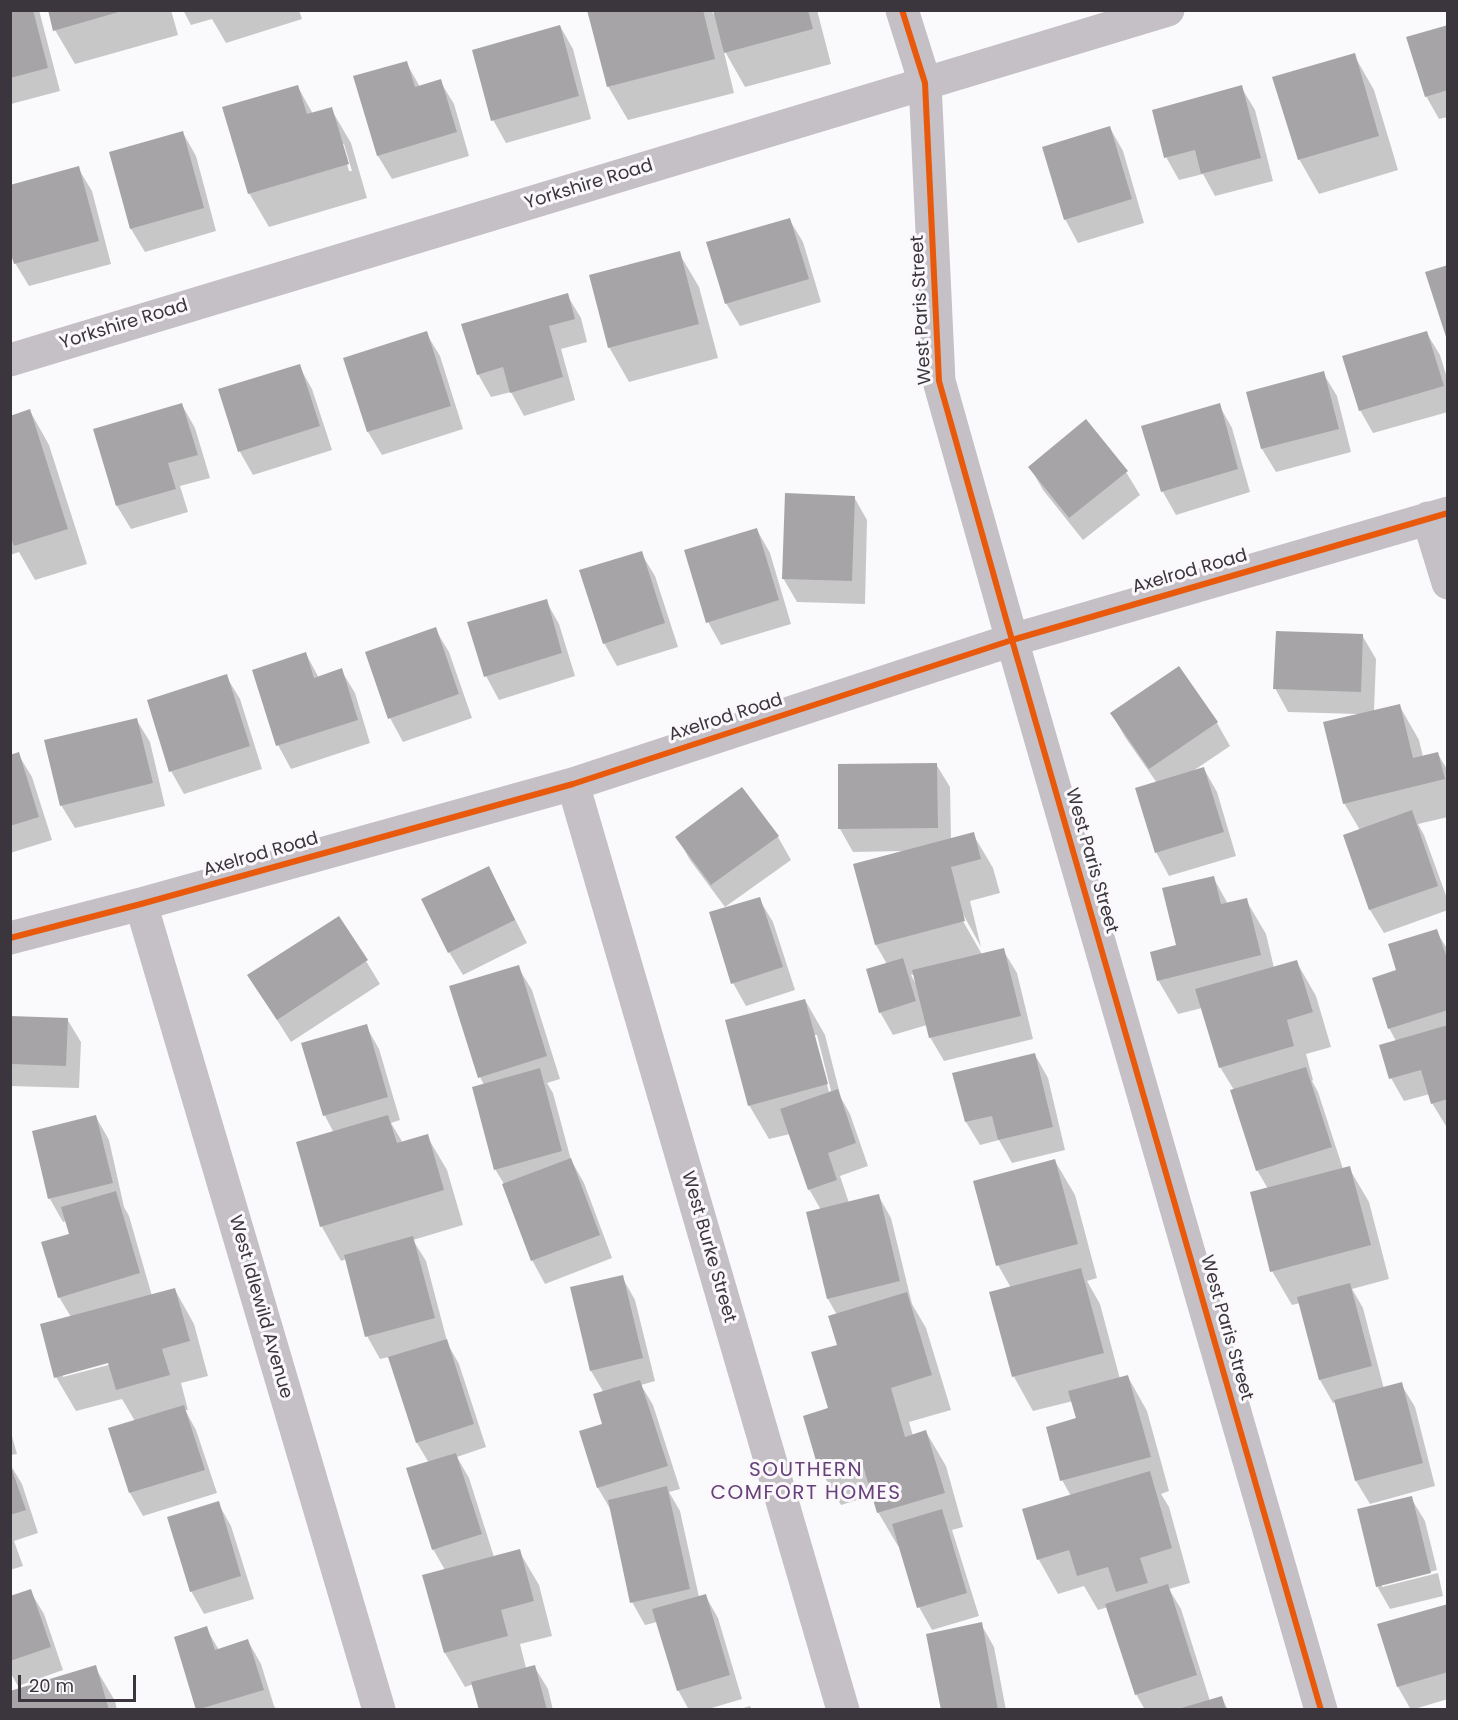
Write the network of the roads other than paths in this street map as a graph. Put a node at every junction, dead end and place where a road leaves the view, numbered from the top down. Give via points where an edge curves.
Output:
1 (902, 10) edge
2 (1168, 10) edge
3 (925, 83) junction
4 (10, 360) edge
5 (1438, 516) edge
6 (1448, 583) edge
7 (1012, 640) junction
8 (573, 784) junction
9 (141, 904) junction
10 (10, 938) edge
11 (379, 1710) edge
12 (843, 1710) edge
13 (1321, 1710) edge

1 - 3 street, West Paris Street
2 - 3 street, Yorkshire Road
3 - 4 street, Yorkshire Road
3 - 7 street, West Paris Street via 939,381
5 - 6 street
5 - 7 street, Axelrod Road
7 - 8 street, Axelrod Road
7 - 13 street, West Paris Street
8 - 9 street, Axelrod Road
8 - 12 street, West Burke Street
9 - 10 street, Axelrod Road
9 - 11 street, West Idlewild Avenue

